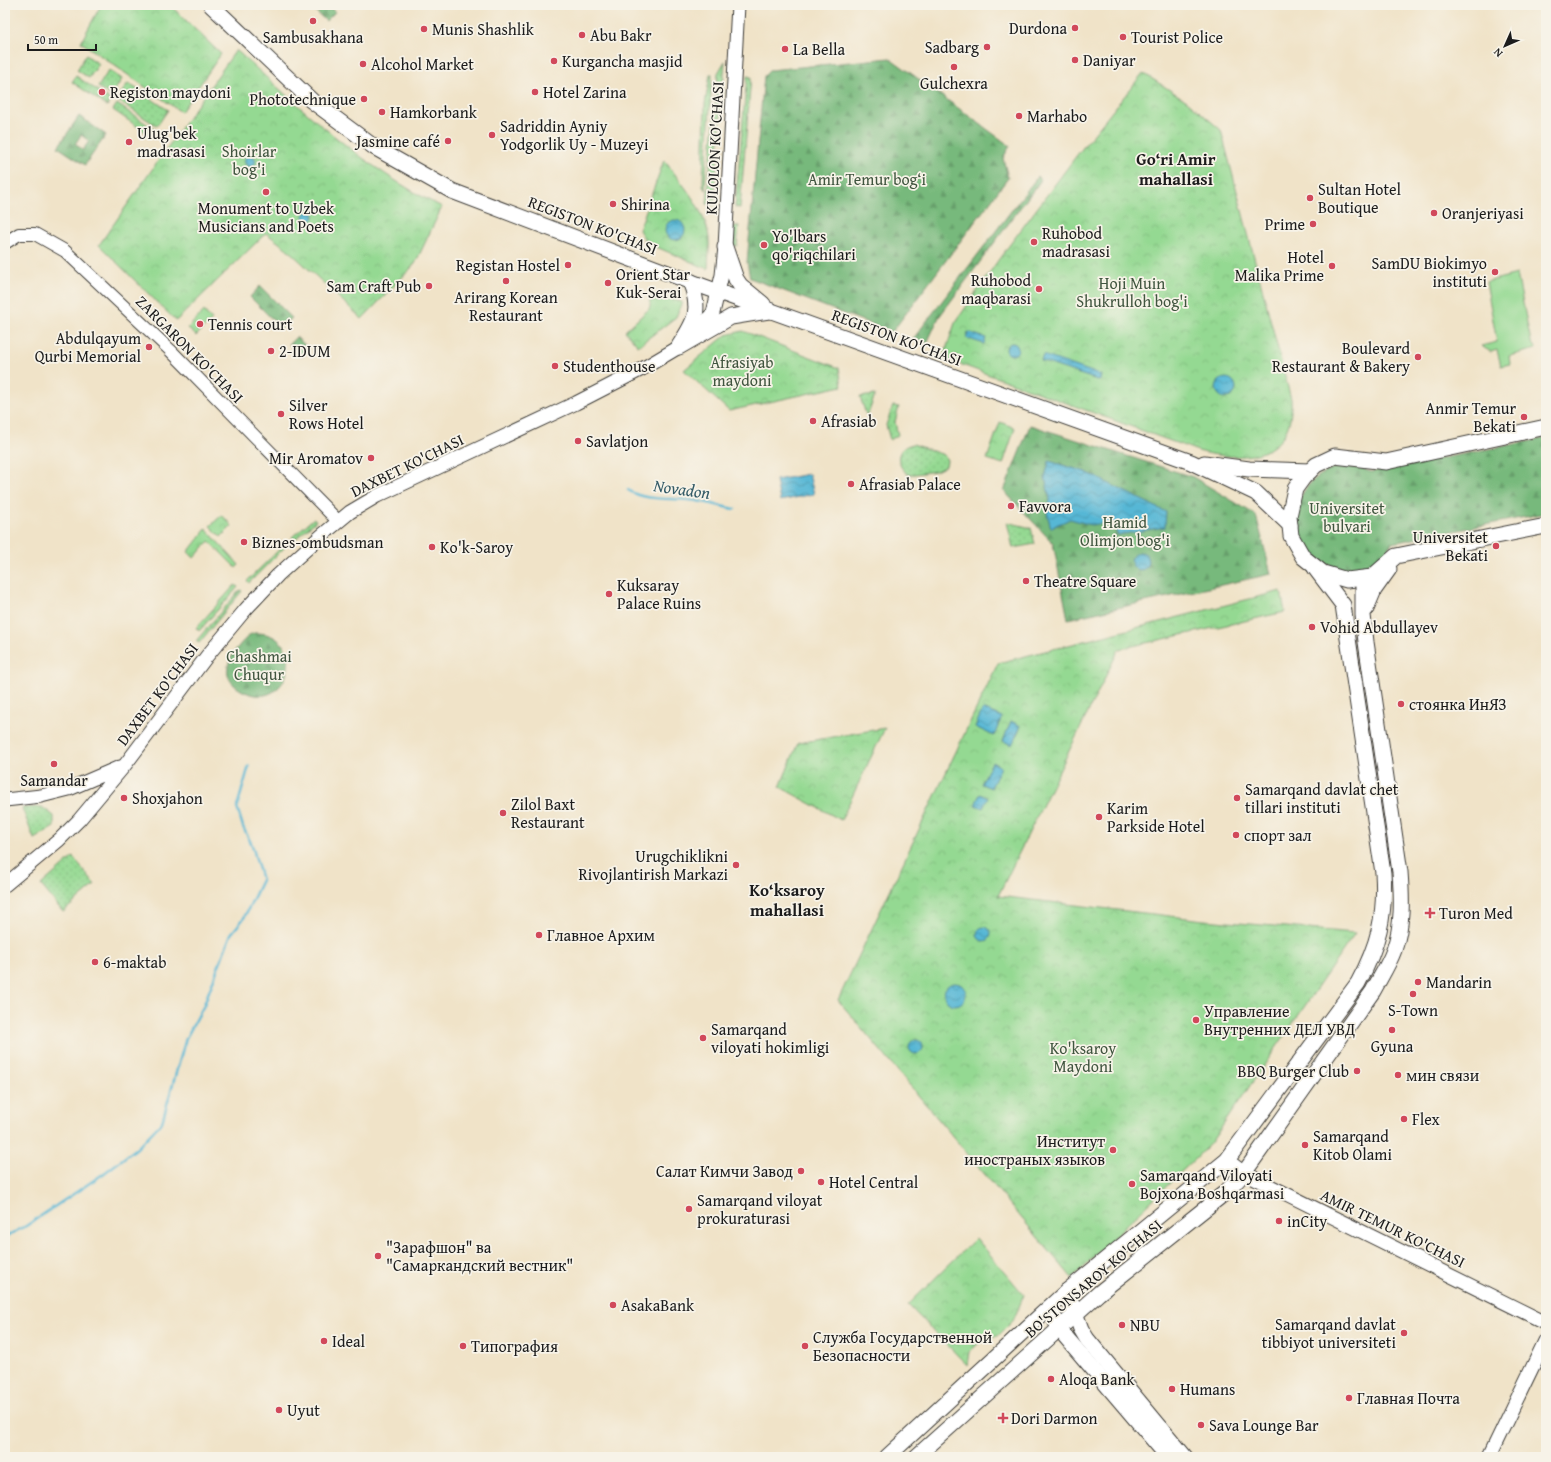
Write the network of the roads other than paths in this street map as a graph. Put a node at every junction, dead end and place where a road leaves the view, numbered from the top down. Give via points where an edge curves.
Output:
1 (211, 5) edge
2 (738, 5) edge
3 (5, 243) edge
4 (725, 247) junction
5 (690, 281) junction
6 (718, 292) junction
7 (772, 311) junction
8 (679, 346) junction
9 (1546, 427) edge
10 (1191, 462) junction
11 (1310, 471) junction
12 (338, 521) junction
13 (1290, 525) junction
14 (1546, 526) edge
15 (1396, 556) junction
16 (1315, 568) junction
17 (1363, 579) junction
18 (1363, 615) junction
19 (125, 765) junction
20 (5, 800) edge
21 (5, 885) edge
22 (1227, 1160) junction
23 (1244, 1173) junction
24 (1067, 1291) junction
25 (1050, 1307) junction
26 (1076, 1314) junction
27 (1546, 1323) edge
28 (1059, 1329) junction
29 (1546, 1339) edge
30 (887, 1457) edge
31 (916, 1457) edge
32 (1168, 1457) edge
33 (1185, 1457) edge
34 (1489, 1457) edge

1 - 5 main road, REGISTON KO'CHASI via 312,100 374,147 429,180
2 - 4 main road, KULOLON KO'CHASI
3 - 12 street, ZARGARON KO'CHASI via 18,234 35,234 65,251 170,350
4 - 6 main road, KULOLON KO'CHASI
4 - 7 main road via 740,285
5 - 6 main road, REGISTON KO'CHASI
5 - 8 main road via 695,298 695,321
6 - 7 main road, REGISTON KO'CHASI
6 - 8 main road, DAXBET KO'CHASI via 713,313
7 - 8 main road via 731,317
7 - 10 main road, REGISTON KO'CHASI
8 - 12 main road, DAXBET KO'CHASI via 642,369 576,403 377,496
9 - 11 main road, BO'STONSAROY KO'CHASI via 1386,462 1335,456 1316,465
10 - 11 main road, REGISTON KO'CHASI via 1249,469
10 - 13 main road, REGISTON KO'CHASI via 1256,493
11 - 13 main road, BO'STONSAROY KO'CHASI via 1302,478 1290,502
12 - 19 main road, DAXBET KO'CHASI via 291,562 246,609 207,656
13 - 16 main road, BO'STONSAROY KO'CHASI via 1291,536 1298,550
14 - 15 main road
15 - 17 main road via 1372,577
15 - 18 main road via 1374,590
16 - 17 main road via 1338,578
16 - 22 main road, BO'STONSAROY KO'CHASI via 1343,605 1383,873 1383,914 1378,940 1358,983
17 - 18 main road, BO'STONSAROY KO'CHASI
18 - 23 main road, BO'STONSAROY KO'CHASI via 1400,872 1401,913 1397,940 1388,964 1373,991
19 - 20 main road via 69,789 41,796
19 - 21 main road, DAXBET KO'CHASI via 64,835
22 - 23 main road, AMIR TEMUR KO'CHASI
22 - 24 main road, BO'STONSAROY KO'CHASI
23 - 26 main road, BO'STONSAROY KO'CHASI via 1226,1192
23 - 27 main road, AMIR TEMUR KO'CHASI
24 - 25 main road, BO'STONSAROY KO'CHASI
24 - 26 main road
25 - 28 main road
25 - 30 main road, BO'STONSAROY KO'CHASI
26 - 28 main road, BO'STONSAROY KO'CHASI
26 - 33 main road via 1087,1339
28 - 31 main road, BO'STONSAROY KO'CHASI
28 - 32 main road
29 - 34 main road

